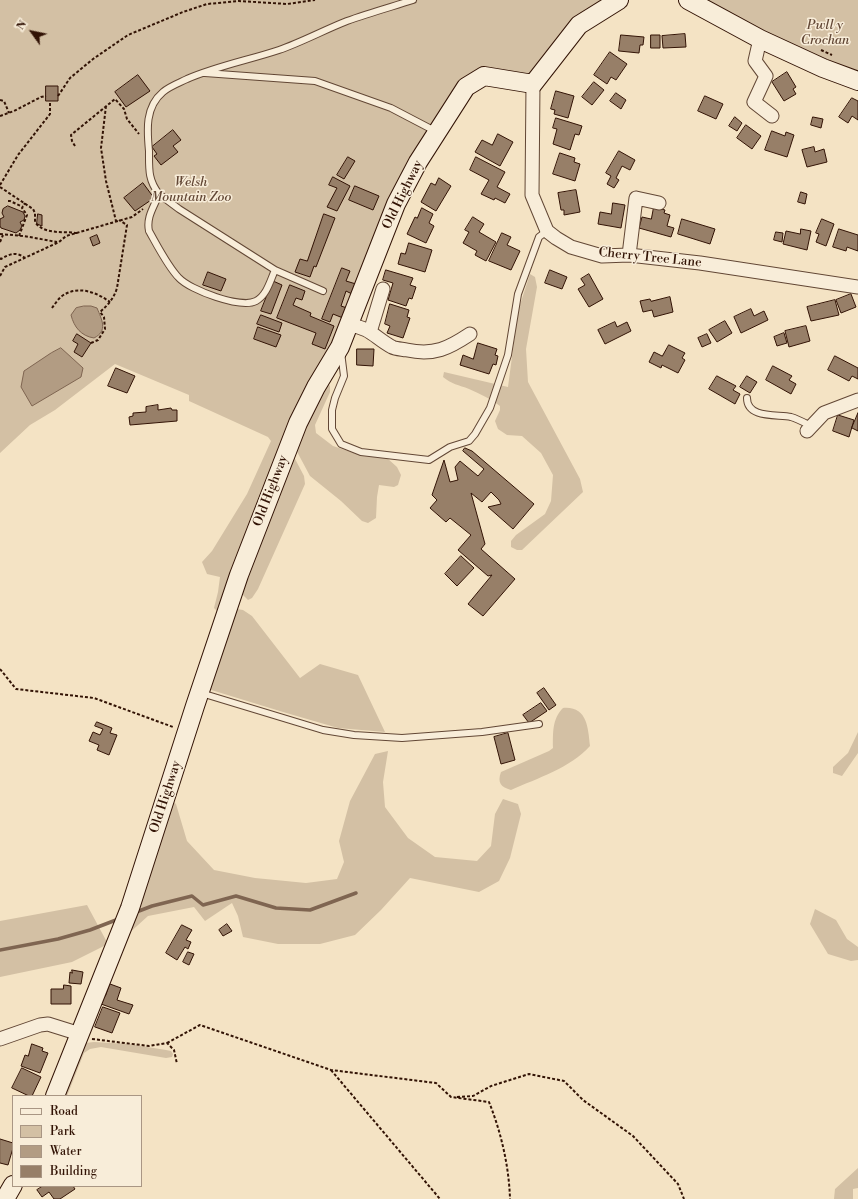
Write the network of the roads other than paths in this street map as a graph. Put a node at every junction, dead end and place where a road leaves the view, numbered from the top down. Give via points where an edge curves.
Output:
1 (413, 0) edge
2 (619, 0) edge
3 (688, 0) edge
4 (760, 39) junction
5 (202, 73) junction
6 (858, 81) edge
7 (533, 84) junction
8 (772, 116) dead end
9 (437, 132) junction
10 (158, 196) junction
11 (659, 203) dead end
12 (547, 231) junction
13 (629, 255) junction
14 (275, 270) junction
15 (858, 287) edge
16 (383, 289) dead end
17 (323, 291) dead end
18 (348, 325) junction
19 (370, 332) junction
20 (470, 334) dead end
21 (340, 347) junction
22 (747, 398) dead end
23 (858, 400) edge
24 (809, 428) joint
25 (200, 692) junction
26 (539, 724) dead end
27 (80, 1035) junction
28 (0, 1039) edge
29 (55, 1095) edge

1 - 5 lane via 347,21 280,49
2 - 7 street via 579,25
3 - 4 street
4 - 6 street
4 - 8 street via 755,61 766,76 754,102
5 - 9 lane via 315,81 390,108
5 - 10 lane via 162,92 150,110 149,175
7 - 9 street, Old Highway via 484,76 466,87
7 - 12 street via 532,195
9 - 18 street, Old Highway via 396,204
10 - 14 lane
10 - 14 lane via 148,216 149,231 178,277 187,285 231,302 247,304 255,302 265,292
11 - 13 street via 636,198
12 - 13 street, Cherry Tree Lane via 571,247 602,256
12 - 21 lane via 539,237 518,294 508,354 490,408 469,441 450,447 429,460 361,452 341,444 332,429 332,410 344,376
13 - 15 street, Cherry Tree Lane
14 - 17 lane
16 - 19 street
18 - 19 street via 360,326
18 - 21 street, Old Highway
19 - 20 street via 393,347 416,352 435,352
21 - 25 street, Old Highway via 295,429 239,575
22 - 24 lane via 751,408 761,414 792,417
23 - 24 street via 824,413
25 - 26 lane via 323,730 354,735 402,738 482,732
25 - 27 street, Old Highway via 130,908
27 - 28 street via 48,1024
27 - 29 street, Old Highway

